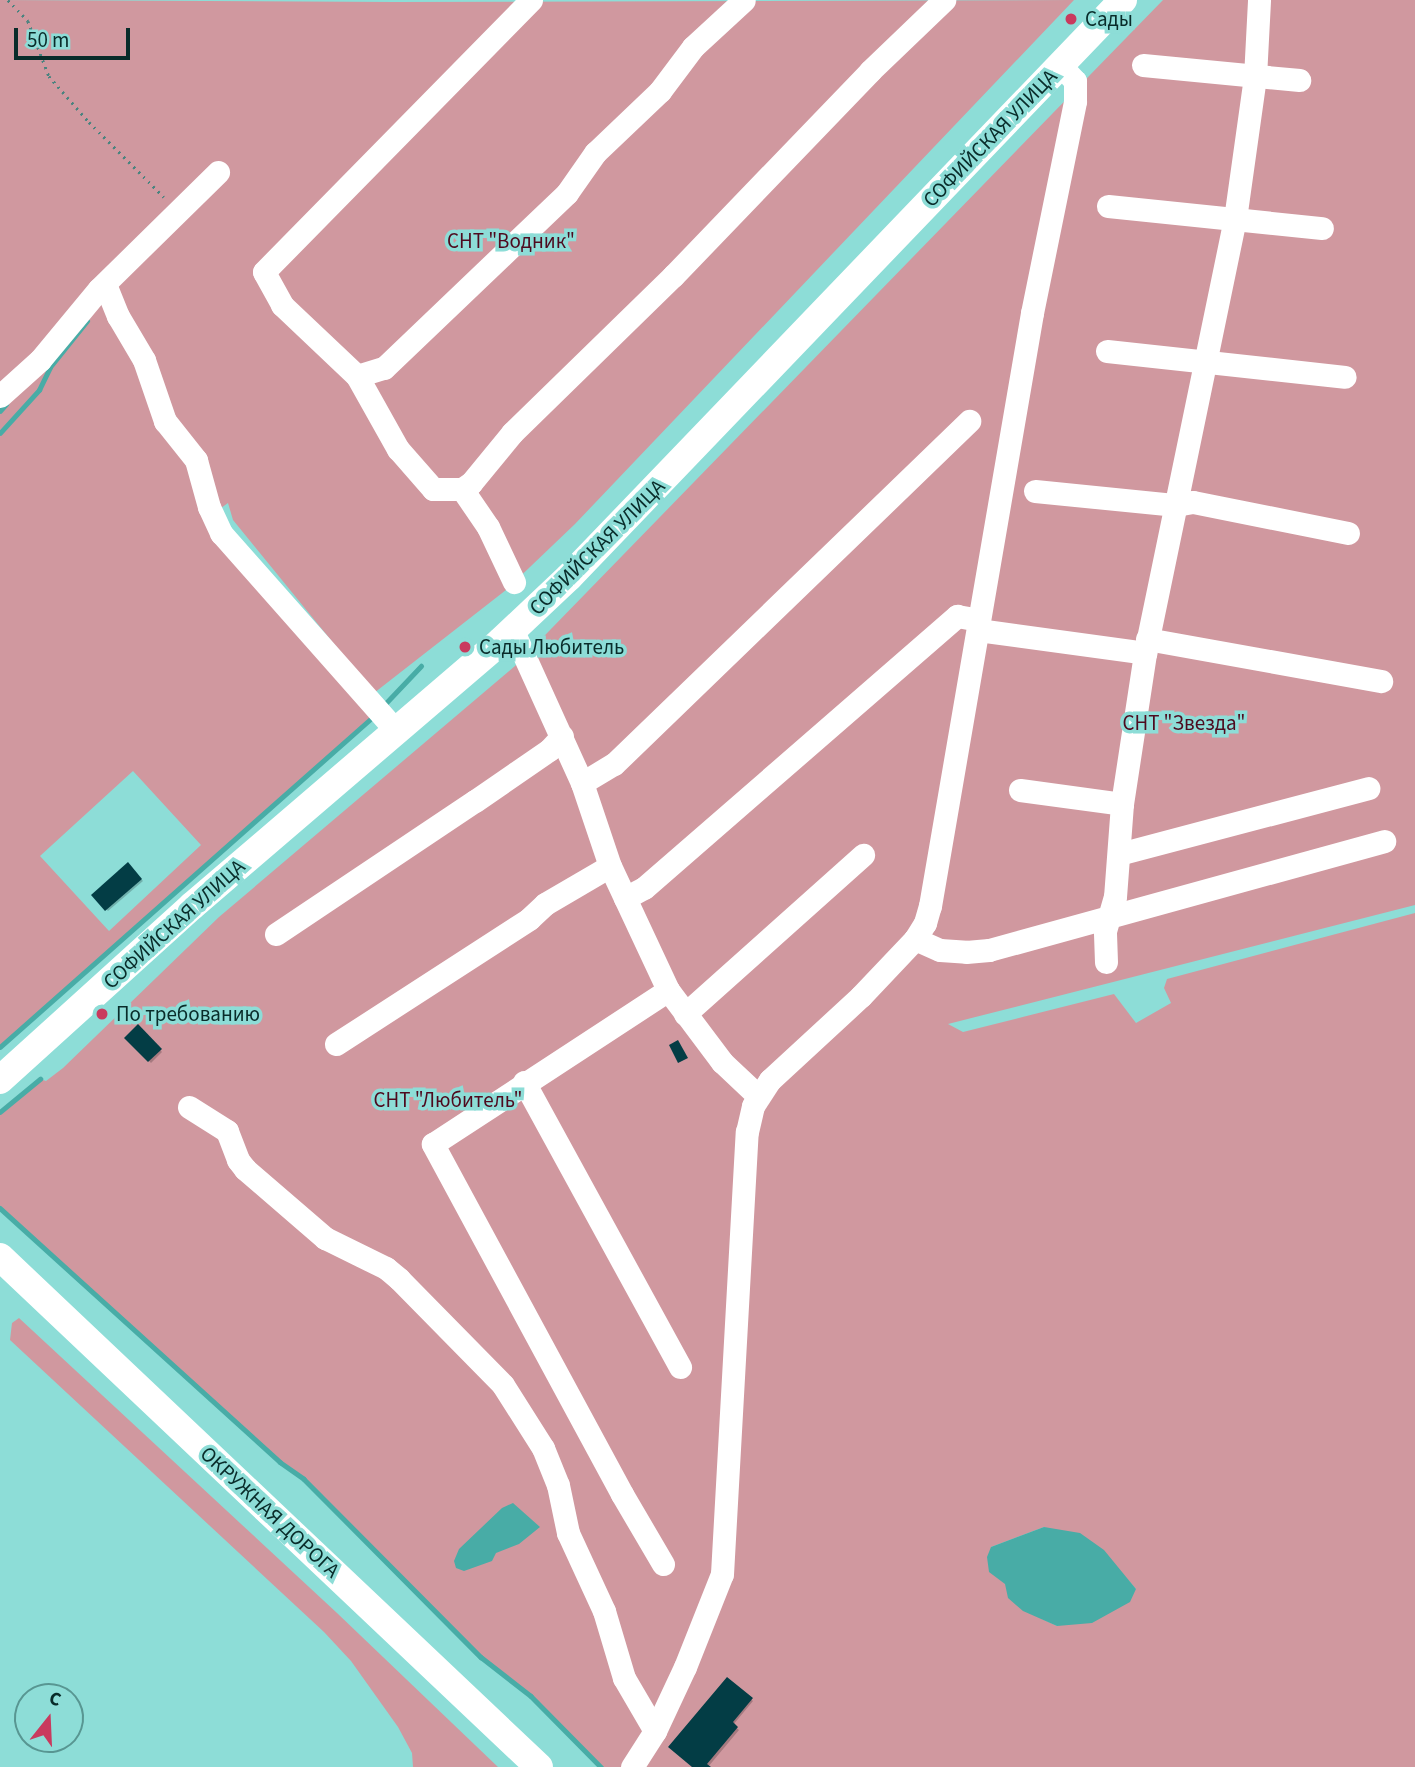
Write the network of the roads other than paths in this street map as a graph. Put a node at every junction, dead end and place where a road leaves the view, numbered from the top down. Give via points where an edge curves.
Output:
1 (531, 0) edge
2 (744, 0) edge
3 (944, 0) edge
4 (1123, 0) edge
5 (1259, 0) edge
6 (1060, 65) junction
7 (1143, 65) dead end
8 (1255, 78) junction
9 (1299, 80) dead end
10 (218, 172) dead end
11 (1108, 206) dead end
12 (1235, 219) junction
13 (1322, 228) dead end
14 (105, 284) junction
15 (1107, 351) dead end
16 (1206, 361) junction
17 (357, 376) junction
18 (1345, 377) dead end
19 (0, 396) edge
20 (969, 421) dead end
21 (462, 489) junction
22 (1035, 491) dead end
23 (1175, 505) junction
24 (1348, 533) dead end
25 (514, 582) dead end
26 (978, 625) junction
27 (513, 631) junction
28 (1146, 646) junction
29 (1381, 681) dead end
30 (396, 731) junction
31 (562, 736) junction
32 (582, 783) junction
33 (1368, 788) dead end
34 (1020, 790) dead end
35 (1122, 804) junction
36 (1384, 841) dead end
37 (1119, 854) junction
38 (863, 855) dead end
39 (610, 866) junction
40 (625, 898) junction
41 (1109, 915) junction
42 (276, 934) dead end
43 (915, 939) junction
44 (1107, 962) dead end
45 (668, 990) junction
46 (685, 1014) junction
47 (336, 1044) dead end
48 (0, 1080) edge
49 (524, 1082) junction
50 (757, 1095) junction
51 (189, 1107) dead end
52 (0, 1257) edge
53 (680, 1367) dead end
54 (663, 1563) dead end
55 (655, 1731) junction
56 (539, 1767) edge
57 (632, 1767) edge

1 - 17 lane via 264,272 282,304
2 - 17 lane via 693,47 660,90 595,153 567,193 384,368
3 - 21 lane via 512,433
4 - 6 main road, СОФИЙСКАЯ УЛИЦА
5 - 8 lane
6 - 26 lane via 1075,81 1075,101 1032,313
6 - 27 main road, СОФИЙСКАЯ УЛИЦА
7 - 8 lane
8 - 9 lane via 1269,75
8 - 12 lane
10 - 14 lane
11 - 12 lane
12 - 13 lane
12 - 16 lane
14 - 19 lane via 40,360
14 - 30 lane via 144,360 160,410 196,460 221,533
15 - 16 lane
16 - 18 lane
16 - 23 lane
17 - 21 lane via 398,449 433,489
20 - 32 lane via 614,764
21 - 25 lane via 488,527
22 - 23 lane
23 - 24 lane via 1193,502
23 - 28 lane
26 - 28 lane
26 - 40 lane via 957,616 644,888
26 - 43 lane via 930,905
27 - 30 main road, СОФИЙСКАЯ УЛИЦА
27 - 31 lane
28 - 29 lane
28 - 35 lane
30 - 48 main road, СОФИЙСКАЯ УЛИЦА via 192,906
31 - 32 lane
31 - 42 lane via 475,802
32 - 39 lane
33 - 37 lane
34 - 35 lane
35 - 37 lane
36 - 41 lane
37 - 41 lane
38 - 46 lane
39 - 40 lane
39 - 47 lane via 545,904 529,919
40 - 45 lane
41 - 43 lane via 989,950 940,950
41 - 44 lane
43 - 50 lane
45 - 46 lane
45 - 49 lane
46 - 50 lane via 722,1062
49 - 53 lane
49 - 54 lane via 433,1144
50 - 55 lane via 747,1132 722,1574
51 - 55 lane via 227,1131 245,1169 325,1238 399,1279 503,1385 543,1448 558,1485 568,1533 604,1611 624,1678
52 - 56 main road, ОКРУЖНАЯ ДОРОГА
55 - 57 lane

